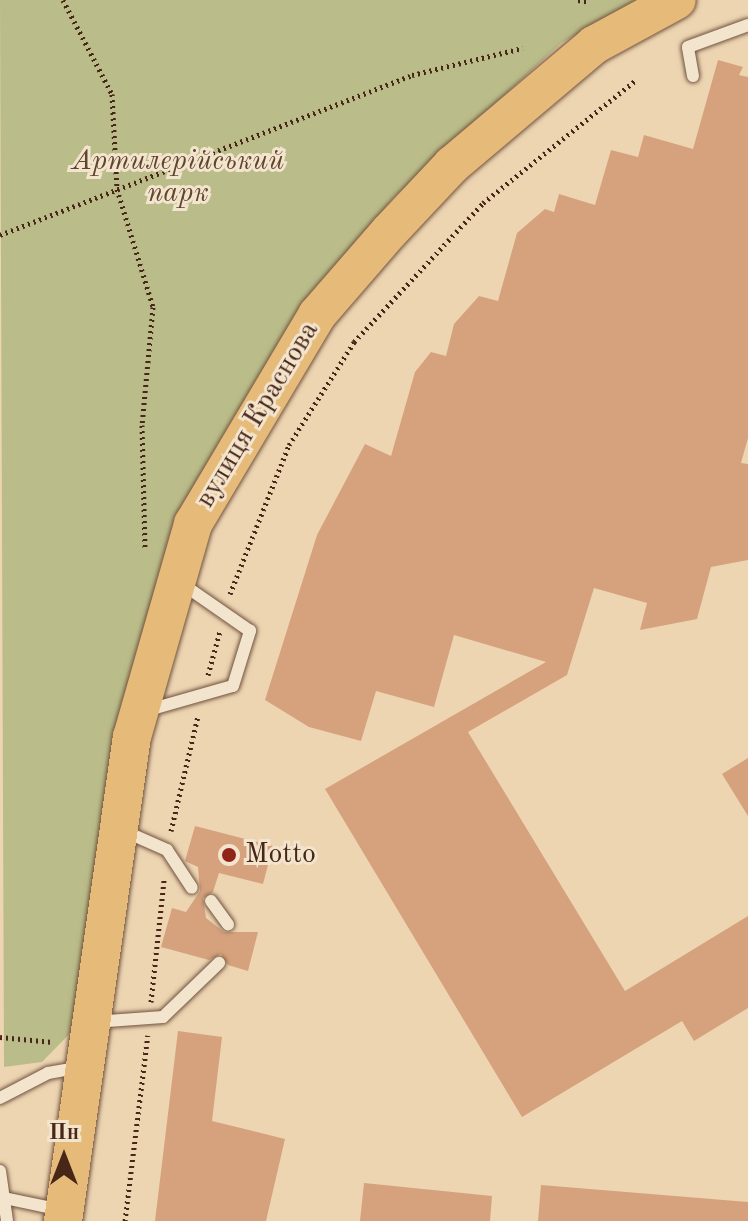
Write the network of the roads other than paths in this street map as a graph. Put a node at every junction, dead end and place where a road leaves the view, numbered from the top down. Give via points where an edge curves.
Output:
1 (677, 0) edge
2 (748, 25) edge
3 (693, 76) dead end
4 (175, 578) junction
5 (138, 713) junction
6 (118, 828) junction
7 (192, 888) dead end
8 (211, 901) dead end
9 (228, 924) dead end
10 (219, 963) dead end
11 (91, 1023) junction
12 (85, 1067) junction
13 (0, 1098) edge
14 (0, 1171) edge
15 (9, 1199) junction
16 (64, 1216) edge
17 (7, 1221) edge

1 - 4 main road, вулиця Краснова via 594,45 452,165 389,232 317,315 250,417 193,524
2 - 3 lane via 688,47
4 - 5 main road, вулиця Краснова
4 - 5 lane via 250,631 233,686
5 - 6 main road, вулиця Краснова
6 - 7 lane via 167,850
6 - 11 main road, вулиця Краснова
8 - 9 lane
10 - 11 lane via 163,1017
11 - 12 main road, вулиця Краснова
12 - 13 lane via 48,1073
12 - 16 main road, вулиця Краснова
14 - 15 lane
15 - 16 lane
15 - 17 lane

